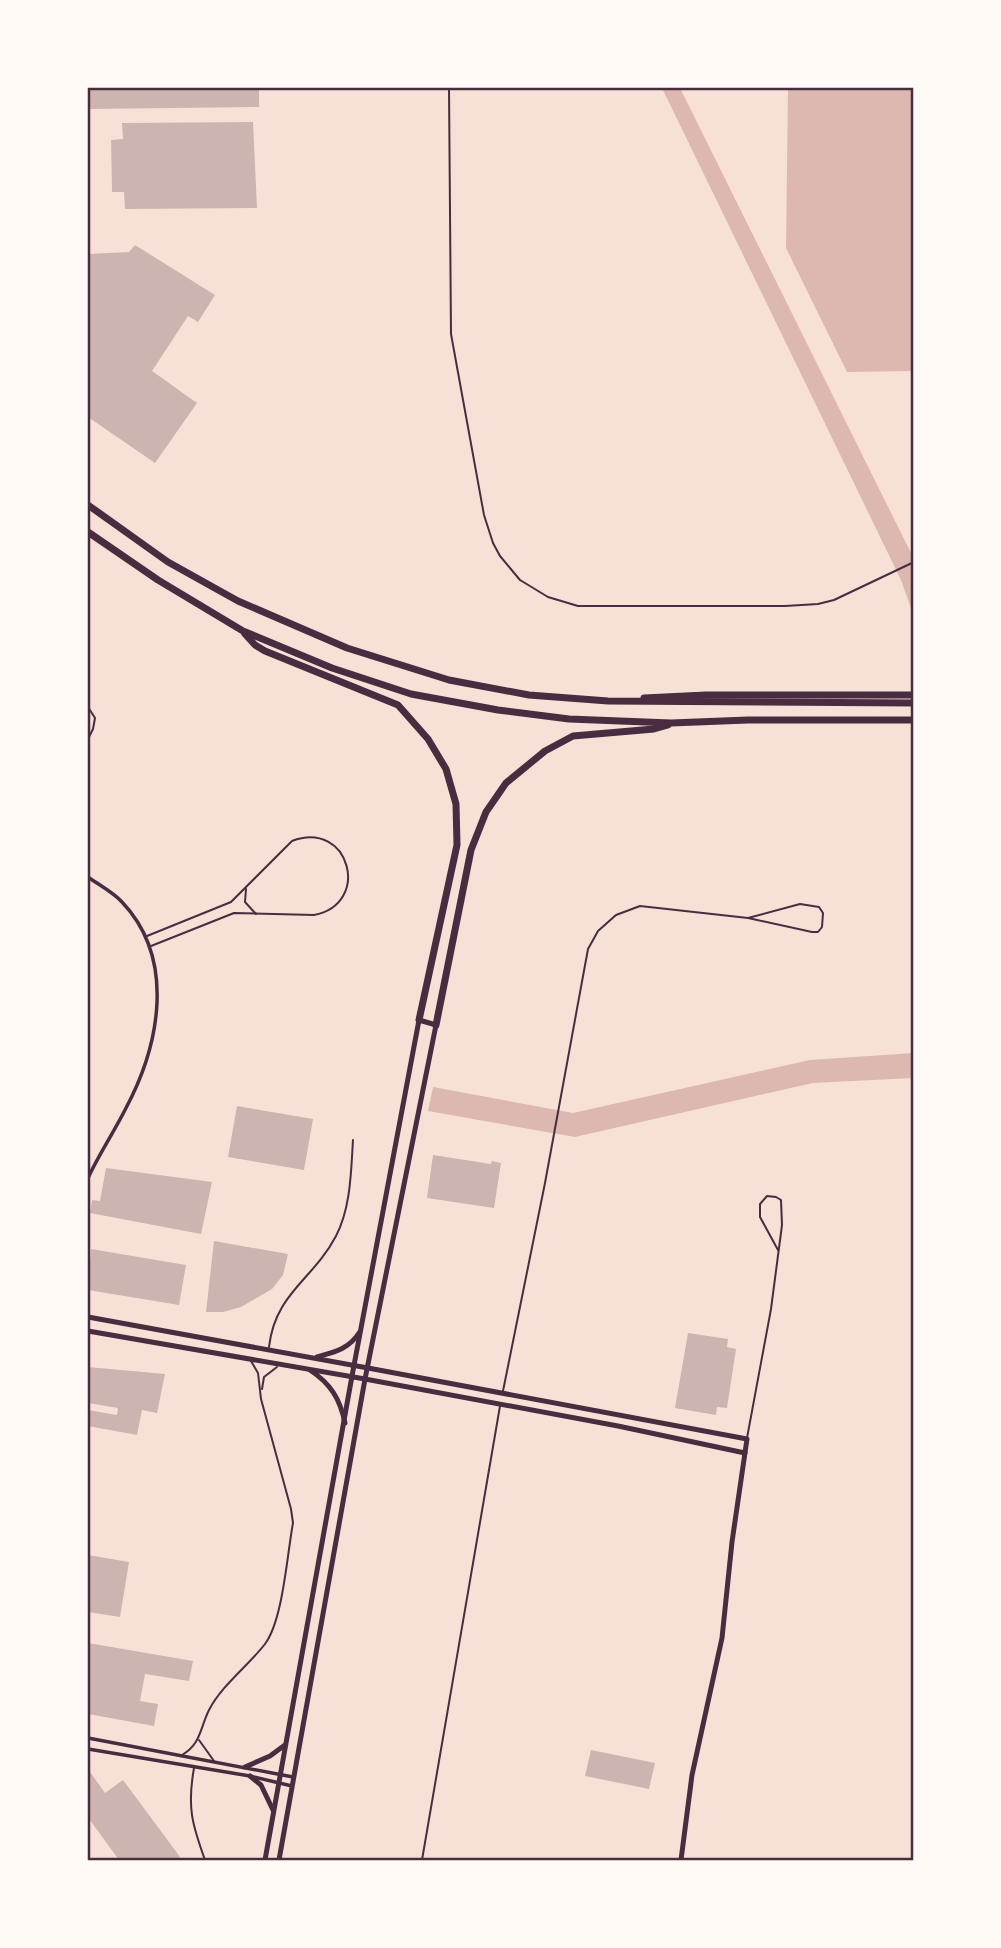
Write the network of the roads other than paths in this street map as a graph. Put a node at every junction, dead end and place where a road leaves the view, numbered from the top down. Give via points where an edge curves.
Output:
1 (449, 88) edge
2 (88, 504) edge
3 (88, 532) edge
4 (914, 562) edge
5 (243, 631) junction
6 (914, 695) edge
7 (608, 701) junction
8 (914, 703) edge
9 (88, 707) edge
10 (914, 720) edge
11 (671, 723) junction
12 (88, 739) edge
13 (88, 879) edge
14 (247, 886) junction
15 (257, 914) junction
16 (748, 918) junction
17 (147, 936) junction
18 (151, 946) junction
19 (419, 1020) junction
20 (436, 1025) junction
21 (353, 1140) dead end
22 (88, 1178) edge
23 (778, 1250) junction
24 (88, 1317) edge
25 (363, 1324) junction
26 (88, 1331) edge
27 (269, 1350) junction
28 (247, 1358) junction
29 (314, 1358) junction
30 (281, 1364) junction
31 (355, 1366) junction
32 (307, 1368) junction
33 (368, 1368) junction
34 (352, 1376) junction
35 (365, 1379) junction
36 (502, 1393) junction
37 (261, 1395) junction
38 (500, 1405) junction
39 (345, 1423) junction
40 (747, 1439) junction
41 (745, 1453) junction
42 (88, 1738) edge
43 (199, 1739) junction
44 (285, 1745) junction
45 (88, 1749) edge
46 (182, 1755) junction
47 (214, 1760) junction
48 (194, 1767) junction
49 (245, 1767) junction
50 (279, 1773) junction
51 (250, 1776) junction
52 (293, 1777) junction
53 (278, 1783) junction
54 (292, 1786) junction
55 (273, 1810) junction
56 (205, 1860) edge
57 (265, 1860) edge
58 (279, 1860) edge
59 (422, 1860) edge
60 (681, 1860) edge

1 - 4 lane via 451,334 484,515 493,543 520,580 563,603 593,606 818,604
2 - 7 highway via 203,583 347,648 449,680 529,695
3 - 5 highway
5 - 11 highway via 411,694 569,719
5 - 19 highway via 265,651 398,705 428,739 446,769 456,804 457,845
6 - 7 highway via 706,695
7 - 8 highway
9 - 12 lane via 95,718
10 - 11 highway
11 - 20 highway via 654,729 573,736 545,751 506,783 486,811 471,850
13 - 17 street via 121,901
14 - 15 lane via 246,902
14 - 15 lane via 284,846 303,836 328,840 337,847 346,867 347,887 335,908 314,915
14 - 17 lane via 231,902
15 - 18 lane via 226,914
16 - 16 lane via 800,904 819,907 824,913 818,932
16 - 36 lane via 640,906 616,915 588,948
17 - 18 street
18 - 22 street via 157,993 144,1066
19 - 20 street
19 - 25 street
20 - 33 street
21 - 27 lane via 349,1192 337,1234 280,1307
23 - 23 lane via 760,1217 760,1204 767,1196 776,1196 782,1203
23 - 40 lane
24 - 27 street
25 - 29 street via 349,1345
25 - 31 street
26 - 28 street
27 - 29 street
28 - 30 street
28 - 37 lane via 255,1365
29 - 31 street
30 - 32 street
30 - 37 lane via 264,1377
31 - 33 street
31 - 34 street
32 - 34 street
32 - 39 street via 338,1398
33 - 35 street
33 - 36 street
34 - 35 street
34 - 39 street
35 - 38 street
35 - 52 street
36 - 40 street
37 - 43 lane via 293,1523 278,1612 266,1643 209,1710
38 - 41 street
38 - 59 lane
39 - 44 street
40 - 41 street
41 - 60 street via 722,1638 692,1775
42 - 46 street
43 - 46 lane
43 - 47 lane
44 - 49 street
44 - 50 street
45 - 48 street
46 - 47 street
47 - 49 street
48 - 51 street
48 - 56 lane via 189,1798
49 - 50 street
50 - 52 street
50 - 53 street
51 - 53 street
51 - 55 street via 261,1785
52 - 54 street
53 - 54 street
53 - 55 street
54 - 58 street
55 - 57 street

